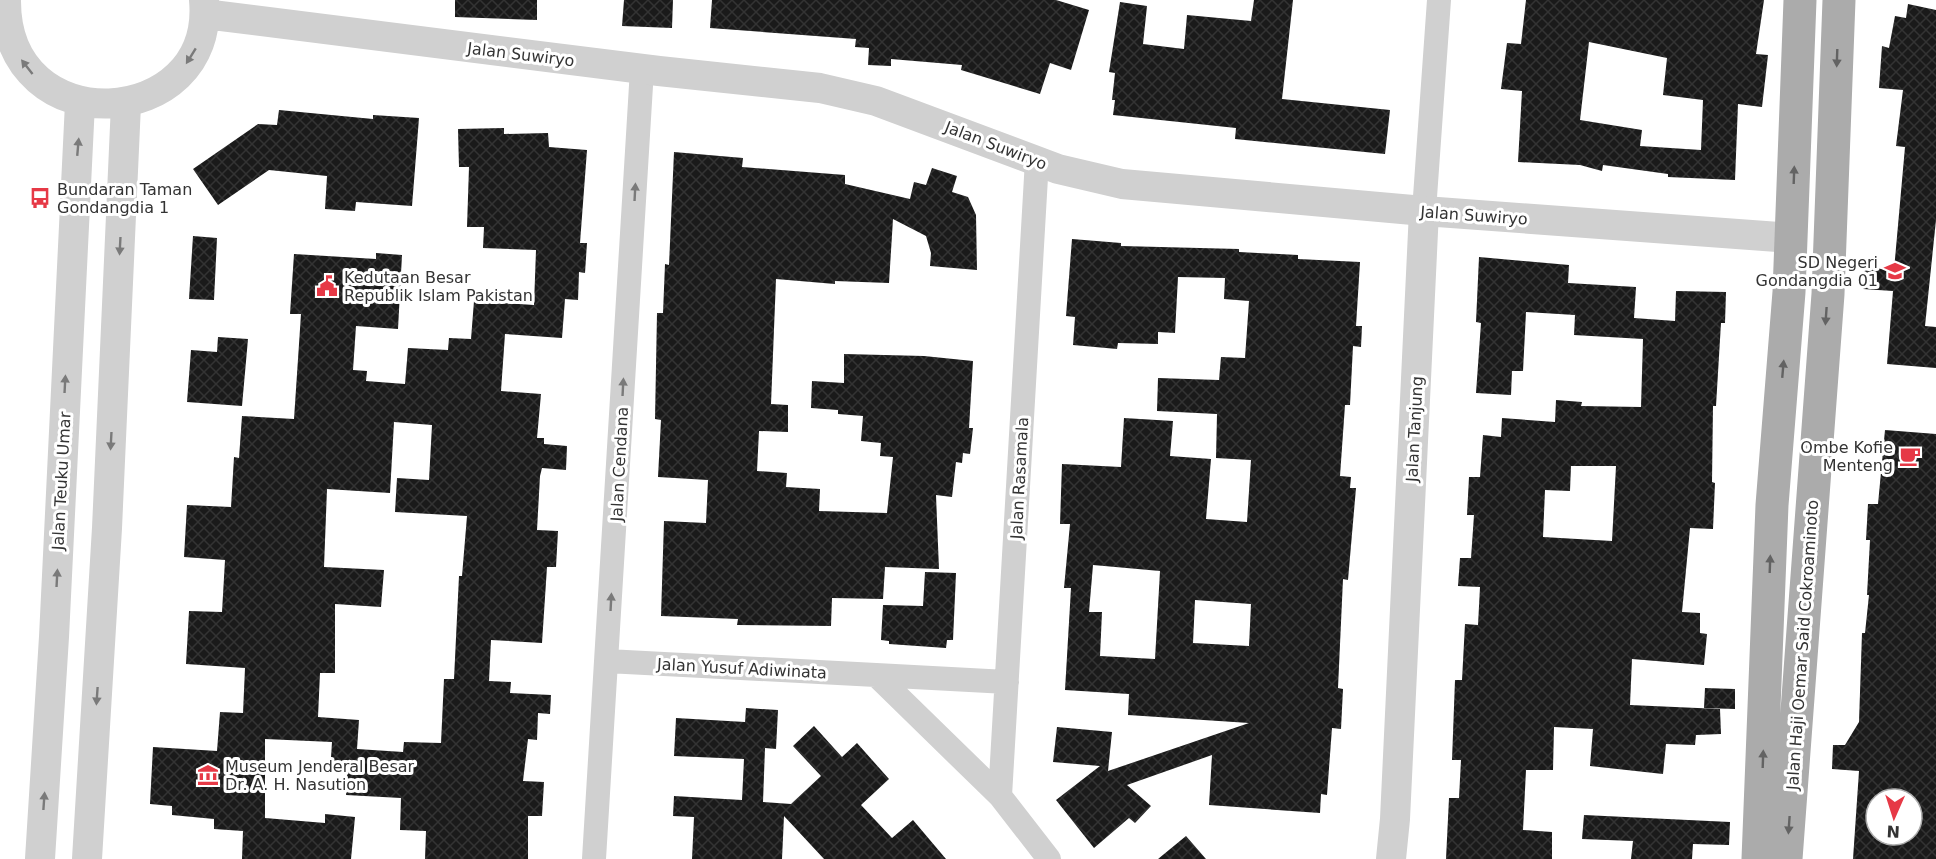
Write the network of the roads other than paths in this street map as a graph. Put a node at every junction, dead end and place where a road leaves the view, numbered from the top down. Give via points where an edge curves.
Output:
1 (1439, 0) edge
2 (1800, 0) edge
3 (1839, 0) edge
4 (4, 1) edge
5 (204, 7) edge
6 (642, 69) junction
7 (80, 103) junction
8 (126, 104) junction
9 (1037, 160) junction
10 (1424, 211) junction
11 (1792, 238) junction
12 (54, 637) junction
13 (100, 638) junction
14 (607, 661) junction
15 (876, 675) junction
16 (1007, 682) junction
17 (1000, 796) junction
18 (40, 859) edge
19 (87, 859) edge
20 (594, 859) edge
21 (1049, 859) edge
22 (1390, 859) edge
23 (1758, 859) edge
24 (1786, 859) edge

1 - 10 street, Jalan Tanjung
11 -> 2 main road, Jalan Haji Oemar Said Cokroaminoto
3 -> 24 main road, Jalan Haji Oemar Said Cokroaminoto via 1828,294
7 -> 4 street via 40,81 25,65 13,45
5 - 6 street, Jalan Suwiryo
5 -> 8 street via 198,45 181,72 156,92
6 - 9 street, Jalan Suwiryo via 820,88 876,101
14 -> 6 street, Jalan Cendana
7 - 8 street
12 -> 7 street, Jalan Teuku Umar
8 -> 13 street
9 - 10 street, Jalan Suwiryo via 1088,178 1122,184
9 - 16 street, Jalan Rasamala
10 - 11 street, Jalan Suwiryo
10 - 22 street, Jalan Tanjung
23 -> 11 main road, Jalan Haji Oemar Said Cokroaminoto via 1772,505
12 - 13 street
18 -> 12 street, Jalan Teuku Umar
13 -> 19 street
14 - 15 street, Jalan Yusuf Adiwinata
14 - 20 street, Jalan Cendana
15 - 16 street, Jalan Yusuf Adiwinata
15 - 17 street
16 - 17 street, Jalan Rasamala
17 - 21 street

